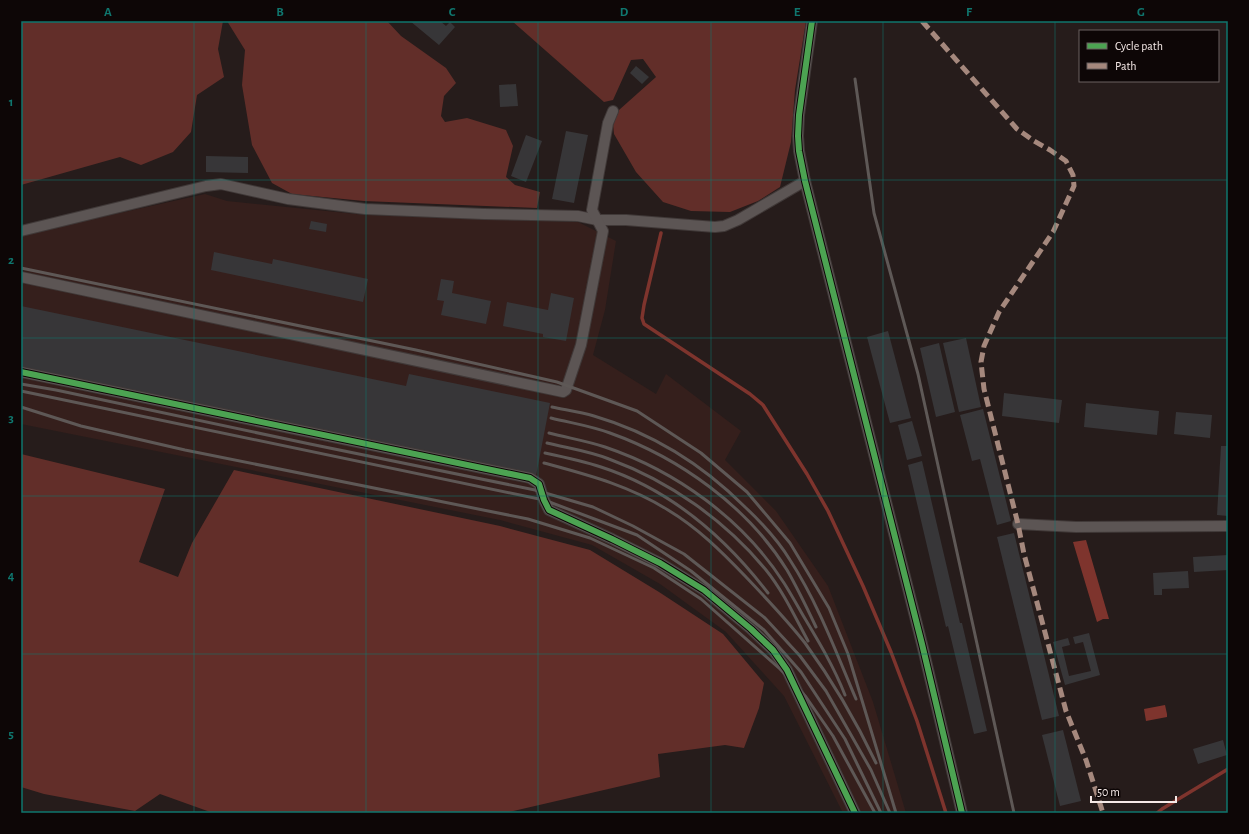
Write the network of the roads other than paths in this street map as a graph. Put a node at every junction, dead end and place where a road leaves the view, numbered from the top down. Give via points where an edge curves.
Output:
1 (812, 21) edge
2 (613, 111) dead end
3 (805, 181) junction
4 (597, 220) junction
5 (21, 231) edge
6 (21, 277) edge
7 (21, 372) edge
8 (1018, 524) dead end
9 (1228, 526) edge
10 (856, 813) edge
11 (962, 813) edge

1 - 3 street via 798,136
2 - 4 street via 608,123 592,210
3 - 4 street via 724,226
3 - 11 street
4 - 5 street via 578,216 365,209 288,199 221,184
4 - 6 street via 603,231 581,345 566,390 563,392
7 - 10 street via 530,478 539,484 549,510 660,563 704,590 773,650 787,670
8 - 9 street via 1076,527

